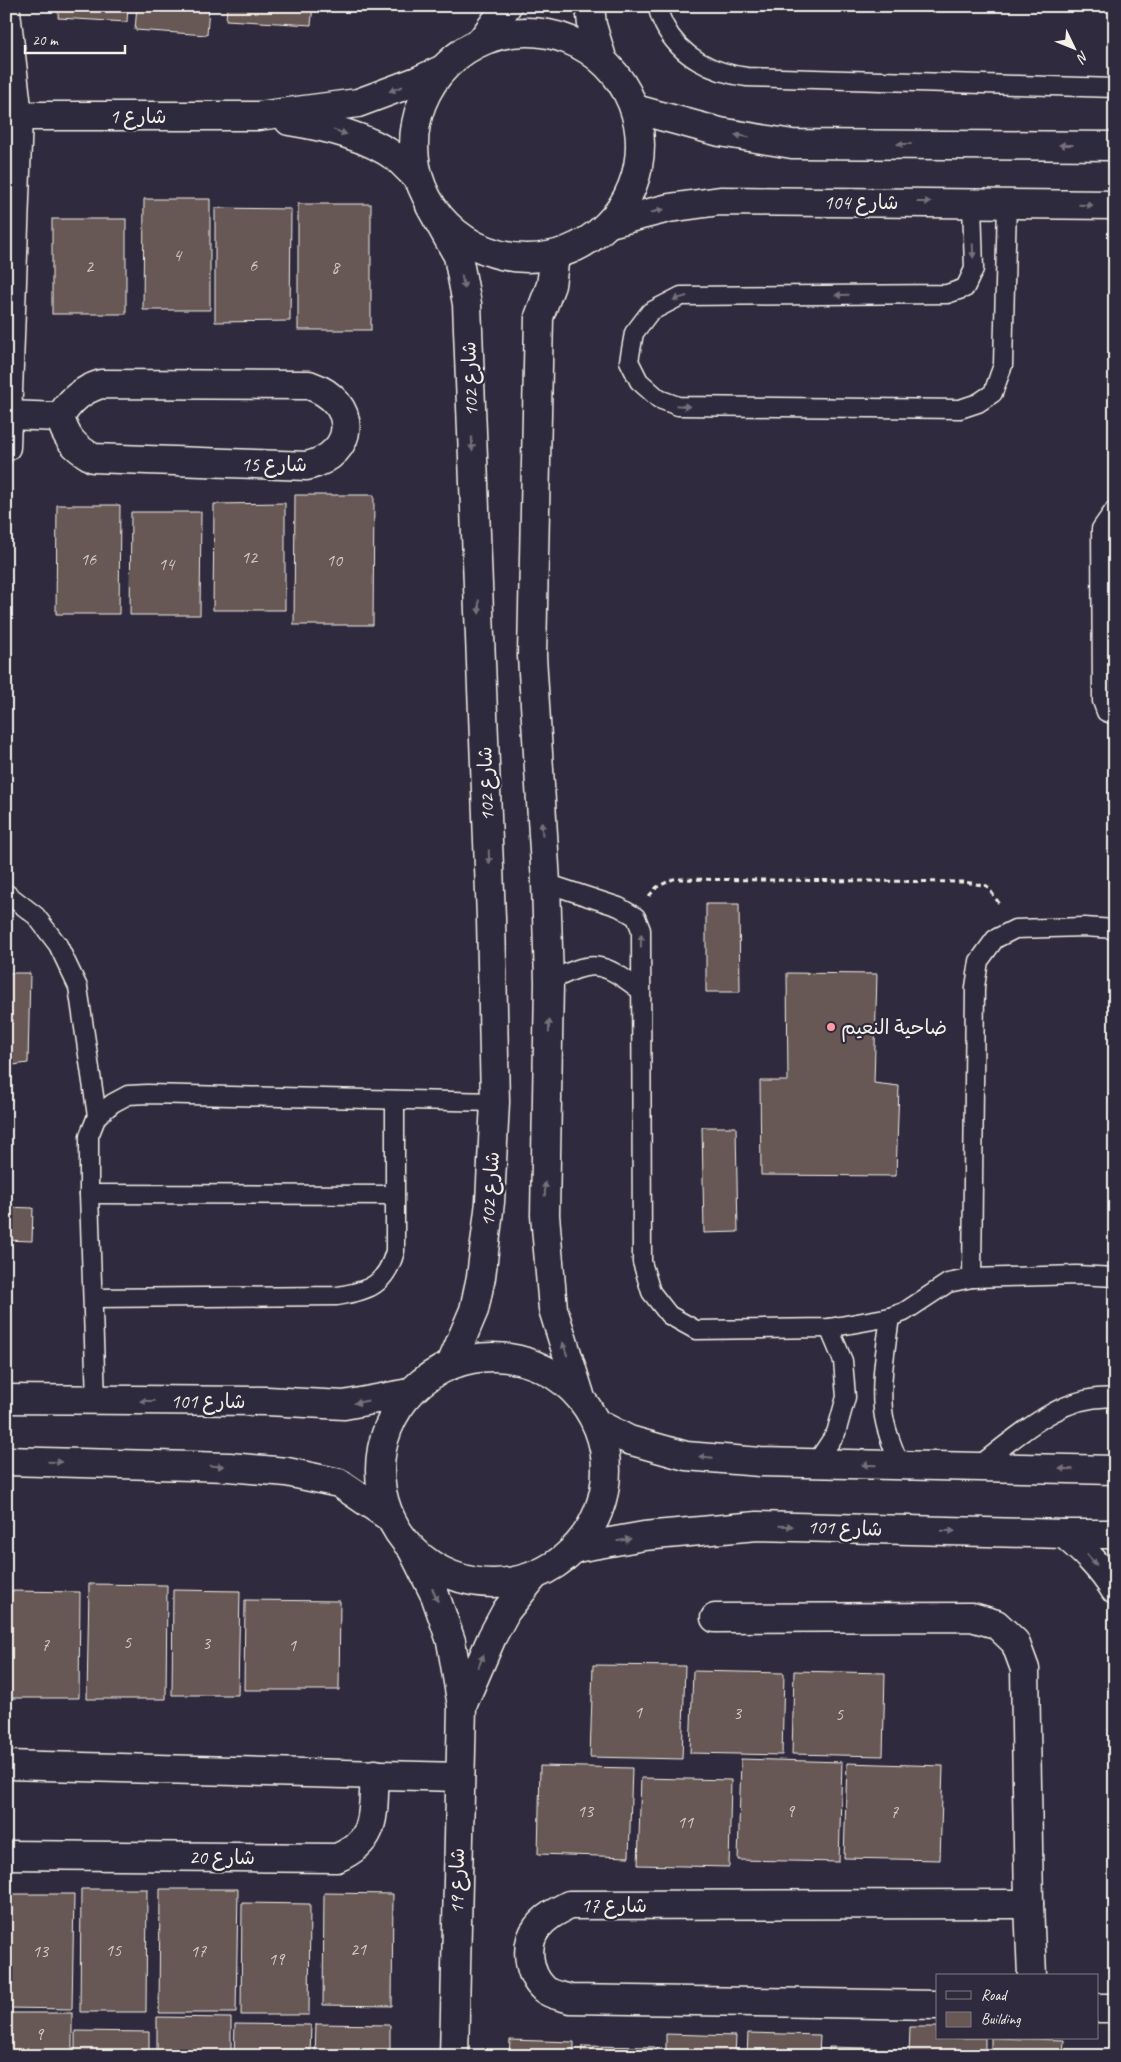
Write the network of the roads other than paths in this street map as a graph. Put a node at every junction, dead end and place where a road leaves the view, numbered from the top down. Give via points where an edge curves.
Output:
1 (507, 6) edge
2 (590, 6) edge
3 (658, 6) edge
4 (6, 12) edge
5 (481, 41) junction
6 (602, 58) junction
7 (441, 70) junction
8 (1115, 88) edge
9 (636, 109) junction
10 (18, 116) junction
11 (258, 116) junction
12 (1115, 146) edge
13 (418, 179) junction
14 (972, 202) junction
15 (1007, 203) junction
16 (1115, 205) edge
17 (430, 206) junction
18 (610, 223) junction
19 (555, 256) junction
20 (8, 415) junction
21 (60, 417) junction
22 (6, 447) edge
23 (1115, 509) edge
24 (1115, 715) edge
25 (546, 883) junction
26 (6, 893) edge
27 (1115, 929) edge
28 (549, 982) junction
29 (640, 990) junction
30 (395, 1100) junction
31 (495, 1102) junction
32 (97, 1116) junction
33 (89, 1194) junction
34 (395, 1195) junction
35 (1115, 1277) edge
36 (972, 1278) junction
37 (93, 1298) junction
38 (890, 1317) junction
39 (829, 1328) junction
40 (451, 1364) junction
41 (409, 1392) junction
42 (580, 1395) junction
43 (1115, 1398) edge
44 (6, 1399) edge
45 (96, 1400) junction
46 (598, 1424) junction
47 (6, 1461) edge
48 (816, 1463) junction
49 (900, 1466) junction
50 (977, 1467) junction
51 (1115, 1470) edge
52 (389, 1517) junction
53 (1064, 1534) junction
54 (1115, 1534) edge
55 (576, 1548) junction
56 (413, 1552) junction
57 (534, 1576) junction
58 (1115, 1590) edge
59 (714, 1618) dead end
60 (462, 1706) junction
61 (6, 1765) edge
62 (375, 1774) junction
63 (459, 1777) junction
64 (6, 1855) edge
65 (1029, 1904) junction
66 (1032, 1974) edge
67 (936, 2005) edge
68 (1098, 2008) edge
69 (1115, 2008) edge
70 (454, 2056) edge

1 - 5 street
2 - 6 street
3 - 8 lane via 667,31 680,48 704,65 730,75
4 - 10 street
5 - 6 street via 523,31 565,37
5 - 7 street
6 - 9 street via 622,81
7 -> 11 street, شارع 1 via 358,103
7 - 13 street via 421,102 413,140
12 -> 9 street via 792,144 720,132
9 - 18 street via 641,149 632,189
10 - 11 street, شارع 1
10 - 20 street
11 -> 13 street, شارع 1 via 326,127 372,144 398,159
13 - 17 street
14 - 15 street, شارع 104
14 -> 15 lane via 974,269 965,288 947,294 681,296 650,312 634,333 629,361 639,381 658,399 678,406 960,410 978,403 993,393 1003,365
18 -> 14 street, شارع 104 via 670,208 720,201
15 -> 16 street, شارع 104
17 - 19 street via 463,240 507,258
17 -> 31 street, شارع 102 via 458,256 467,304
18 - 19 street via 584,244
25 -> 19 street via 532,646 539,317 551,285
20 - 21 street
20 - 22 street
21 - 21 street, شارع 15 via 70,440 78,450 92,458 307,466 316,464 336,450 347,429 345,417 331,396 309,385 101,384 76,395
23 - 24 lane via 1102,528 1102,701 1106,712
25 - 28 street
29 -> 25 lane via 641,930 636,917 619,907
26 - 32 lane via 36,916 58,945 78,987
27 - 36 lane via 1014,929 995,939 979,961 975,987
28 - 29 lane via 575,968 598,966 616,972
42 -> 28 street via 553,1309 545,1215
29 - 39 lane via 642,1262 650,1292 669,1315 696,1330
30 - 31 lane
30 - 32 lane via 128,1095
30 - 34 lane
31 - 40 street, شارع 102 via 490,1202 481,1277 474,1310
32 - 33 lane via 89,1136
33 - 34 lane
33 - 37 lane
34 - 37 lane via 392,1263 386,1275 374,1286 358,1292 337,1296
35 - 36 lane
36 - 38 lane via 948,1283 904,1312
37 - 45 lane
38 - 39 lane
38 - 49 lane via 883,1374 883,1411
39 - 48 lane via 843,1362 846,1397 836,1433
40 - 41 street
40 - 42 street via 497,1356 542,1366
41 -> 45 street, شارع 101 via 344,1405
41 - 52 street via 386,1430 379,1474
42 - 46 street
43 - 50 lane via 1071,1402 1038,1421
44 - 45 street, شارع 101
48 -> 46 street via 686,1456 629,1440
46 - 55 street via 607,1467 600,1510
47 -> 52 street via 229,1467 287,1472 339,1483
49 -> 48 street
49 - 50 street
51 -> 50 street
52 - 56 street
53 - 54 street, شارع 101
55 -> 53 street, شارع 101 via 644,1536 757,1526
53 -> 58 street via 1089,1556
55 - 57 street
56 - 57 street via 449,1575 491,1584
56 -> 60 street, شارع 19 via 435,1595 451,1641
60 -> 57 street, شارع 19 via 503,1617
59 - 65 street via 972,1617 996,1624 1015,1642 1026,1668
60 - 63 street, شارع 19
61 - 62 street
62 - 63 street
62 - 64 street, شارع 20 via 371,1824 366,1836 358,1846 337,1858
63 - 70 street, شارع 19
65 - 66 street
65 - 67 street, شارع 17 via 569,1906 551,1914 537,1927 528,1955 544,1989 570,1999
68 - 69 street

